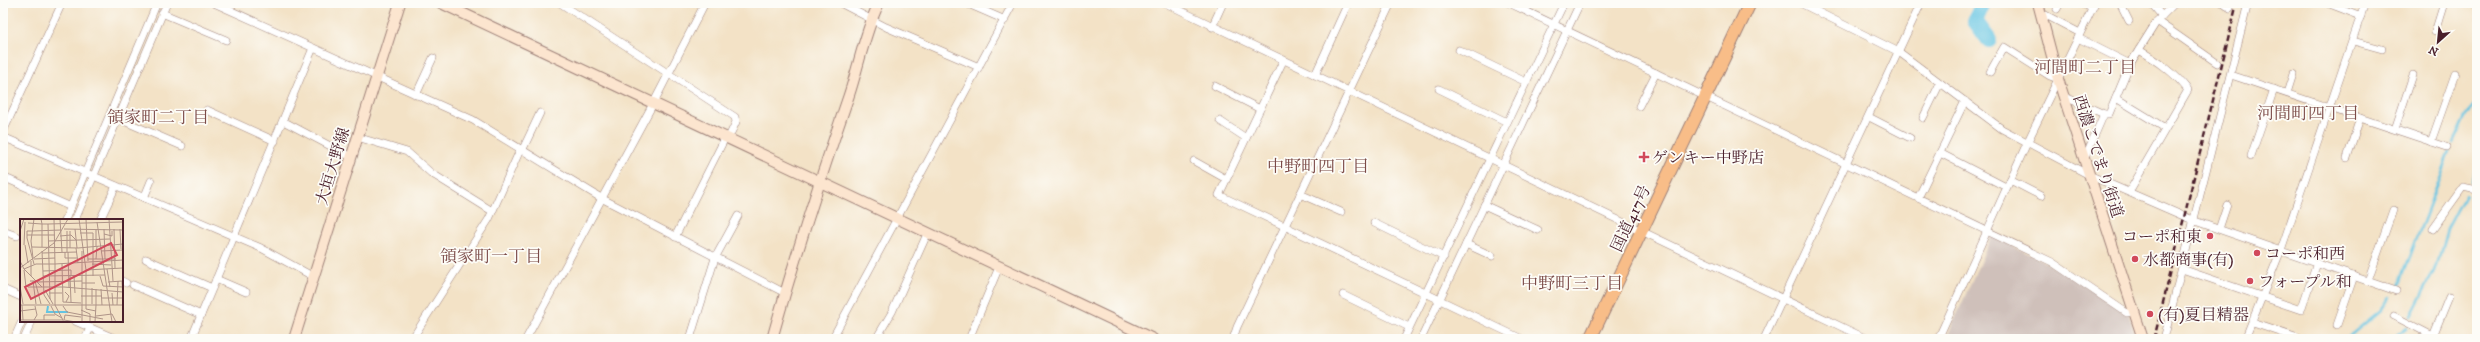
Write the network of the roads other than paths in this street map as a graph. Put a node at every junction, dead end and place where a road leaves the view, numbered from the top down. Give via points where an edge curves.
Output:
1 (62, 3) edge
2 (156, 3) edge
3 (167, 3) edge
4 (214, 3) edge
5 (400, 3) edge
6 (441, 3) edge
7 (560, 3) edge
8 (705, 3) edge
9 (840, 3) edge
10 (879, 3) edge
11 (966, 3) edge
12 (1014, 3) edge
13 (1165, 3) edge
14 (1223, 3) edge
15 (1348, 3) edge
16 (1391, 3) edge
17 (1509, 3) edge
18 (1564, 3) edge
19 (1580, 3) edge
20 (1750, 3) edge
21 (1800, 3) edge
22 (1921, 3) edge
23 (2081, 3) edge
24 (2120, 3) edge
25 (2151, 3) edge
26 (2175, 3) edge
27 (2223, 3) edge
28 (2248, 3) edge
29 (2327, 3) edge
30 (2366, 3) edge
31 (2444, 3) edge
32 (2094, 6) edge
33 (2039, 8) edge
34 (2230, 8) dead end
35 (162, 13) junction
36 (2361, 16) junction
37 (872, 18) junction
38 (2159, 19) junction
39 (1005, 20) junction
40 (2129, 21) dead end
41 (1212, 27) junction
42 (1561, 28) junction
43 (2435, 32) dead end
44 (2079, 35) junction
45 (226, 40) dead end
46 (2353, 41) junction
47 (313, 48) junction
48 (2382, 49) dead end
49 (1459, 50) dead end
50 (2139, 50) junction
51 (1899, 52) junction
52 (433, 58) dead end
53 (1283, 61) junction
54 (2217, 63) dead end
55 (2130, 64) junction
56 (979, 67) junction
57 (1990, 72) dead end
58 (1656, 73) junction
59 (668, 74) junction
60 (2293, 74) dead end
61 (2454, 74) dead end
62 (1314, 75) junction
63 (2231, 75) junction
64 (2413, 75) dead end
65 (376, 78) junction
66 (2058, 79) junction
67 (1526, 82) junction
68 (1940, 83) junction
69 (1215, 86) dead end
70 (1439, 89) dead end
71 (2274, 89) junction
72 (1349, 91) junction
73 (2287, 94) junction
74 (416, 95) junction
75 (1706, 96) junction
76 (2063, 96) junction
77 (2116, 98) junction
78 (1964, 101) junction
79 (654, 102) junction
80 (1639, 106) dead end
81 (2330, 108) junction
82 (1260, 109) junction
83 (207, 110) dead end
84 (540, 113) dead end
85 (2104, 114) junction
86 (1869, 117) junction
87 (117, 118) junction
88 (1923, 118) dead end
89 (2360, 118) junction
90 (283, 121) junction
91 (1220, 121) dead end
92 (1508, 122) junction
93 (2165, 128) junction
94 (2395, 130) junction
95 (3, 132) edge
96 (3, 137) edge
97 (357, 137) junction
98 (727, 137) junction
99 (1246, 138) junction
100 (1910, 138) dead end
101 (275, 140) junction
102 (2432, 142) junction
103 (2027, 143) junction
104 (182, 146) dead end
105 (2447, 147) dead end
106 (521, 150) junction
107 (1940, 153) junction
108 (2251, 156) dead end
109 (351, 157) junction
110 (2347, 158) dead end
111 (2084, 160) junction
112 (1194, 161) dead end
113 (1497, 162) junction
114 (1846, 164) junction
115 (85, 173) junction
116 (93, 176) junction
117 (2089, 176) junction
118 (3, 177) edge
119 (1226, 179) junction
120 (2010, 180) junction
121 (151, 181) dead end
122 (820, 181) junction
123 (116, 186) junction
124 (2006, 187) junction
125 (2477, 190) edge
126 (2129, 192) junction
127 (1300, 194) junction
128 (2041, 196) dead end
129 (144, 198) junction
130 (601, 198) junction
131 (1918, 198) junction
132 (1484, 205) junction
133 (2227, 205) dead end
134 (71, 207) junction
135 (2393, 210) dead end
136 (492, 211) junction
137 (1341, 212) dead end
138 (738, 216) dead end
139 (898, 218) junction
140 (65, 219) edge
141 (75, 219) edge
142 (100, 219) edge
143 (2195, 221) junction
144 (1374, 223) dead end
145 (1285, 226) junction
146 (2218, 229) junction
147 (1538, 230) dead end
148 (2433, 230) dead end
149 (3, 231) edge
150 (1642, 231) junction
151 (1986, 231) junction
152 (928, 232) junction
153 (18, 236) dead end
154 (234, 237) junction
155 (675, 237) junction
156 (1466, 244) junction
157 (2281, 250) junction
158 (1444, 256) junction
159 (1492, 256) dead end
160 (715, 258) junction
161 (146, 259) dead end
162 (2317, 263) junction
163 (999, 266) junction
164 (2182, 270) junction
165 (2354, 276) junction
166 (314, 277) junction
167 (216, 279) junction
168 (2368, 281) junction
169 (133, 285) dead end
170 (212, 288) junction
171 (3, 290) edge
172 (2396, 291) dead end
173 (246, 292) dead end
174 (785, 293) junction
175 (1343, 295) dead end
176 (20, 297) edge
177 (1433, 297) junction
178 (2262, 297) junction
179 (2449, 297) dead end
180 (1784, 298) junction
181 (2134, 312) junction
182 (201, 314) junction
183 (2394, 316) dead end
184 (22, 322) edge
185 (32, 322) edge
186 (77, 322) edge
187 (2253, 323) junction
188 (2337, 325) dead end
189 (1409, 327) junction
190 (90, 328) junction
191 (2433, 336) junction
192 (2298, 338) edge
193 (2444, 338) edge
194 (14, 339) edge
195 (24, 339) edge
196 (85, 339) edge
197 (116, 339) edge
198 (191, 339) edge
199 (294, 339) edge
200 (412, 339) edge
201 (526, 339) edge
202 (690, 339) edge
203 (772, 339) edge
204 (832, 339) edge
205 (876, 339) edge
206 (969, 339) edge
207 (1153, 339) edge
208 (1233, 339) edge
209 (1404, 339) edge
210 (1422, 339) edge
211 (1522, 339) edge
212 (1590, 339) edge
213 (1764, 339) edge
214 (1867, 339) edge
215 (1938, 339) edge
216 (2142, 339) edge
217 (2164, 339) edge
218 (2245, 339) edge

1 - 95 street
2 - 115 street
3 - 35 street
4 - 47 street
5 - 65 street, 大垣大野線
6 - 79 street
7 - 59 street
8 - 59 street
9 - 37 street
10 - 37 street
11 - 39 street
12 - 39 street
13 - 41 street
14 - 41 street
15 - 62 street
16 - 72 street
17 - 42 street
18 - 42 street
19 - 42 street
20 - 75 highway, 国道417号
21 - 51 street
22 - 51 street
23 - 32 street
24 - 40 street
25 - 38 street
26 - 38 street
27 - 34 street
28 - 63 street
29 - 36 street
30 - 36 street
31 - 43 street
32 - 44 street
33 - 44 street
33 - 66 street, 西濃こでまり街道
35 - 45 street
35 - 87 street
36 - 46 street
37 - 56 street
37 - 122 street
38 - 50 street
38 - 54 street
39 - 56 street
41 - 53 street
42 - 58 street
42 - 67 street
42 - 113 street
44 - 55 street
44 - 66 street
46 - 48 street
46 - 81 street
47 - 65 street
47 - 90 street
49 - 67 street
50 - 55 street
50 - 93 street via 2178,77 2188,90
51 - 68 street
51 - 86 street
52 - 74 street
53 - 62 street
53 - 82 street
55 - 77 street
56 - 139 street
57 - 66 street via 2004,47
58 - 75 street
58 - 80 street
59 - 79 street
59 - 98 street via 734,116 736,122
60 - 73 street
61 - 102 street
62 - 72 street
63 - 71 street
63 - 143 street
64 - 94 street
65 - 74 street
65 - 97 street, 大垣大野線
66 - 76 street, 西濃こでまり街道
66 - 103 street
67 - 92 street
68 - 78 street
68 - 88 street
69 - 82 street
70 - 92 street
71 - 73 street
71 - 108 street
72 - 113 street
72 - 127 street
73 - 81 street
74 - 106 street via 473,120
75 - 114 street
75 - 150 highway, 国道417号
76 - 85 street
76 - 111 street, 西濃こでまり街道
77 - 85 street via 2109,114
77 - 93 street
78 - 103 street via 2002,129
78 - 107 street
79 - 98 street
79 - 130 street
81 - 89 street
81 - 157 street
82 - 99 street
83 - 101 street
84 - 106 street
85 - 111 street
86 - 100 street
86 - 114 street
87 - 104 street
87 - 116 street
89 - 94 street
89 - 110 street
90 - 101 street
90 - 109 street
91 - 99 street
92 - 113 street
93 - 126 street
94 - 102 street
96 - 115 street
97 - 109 street, 大垣大野線
97 - 136 street via 407,152 431,173
98 - 122 street
98 - 155 street
99 - 119 street
101 - 154 street
102 - 105 street
103 - 117 street
103 - 120 street
106 - 130 street
106 - 136 street
107 - 124 street
107 - 131 street
109 - 166 street, 大垣大野線
111 - 117 street, 西濃こでまり街道
112 - 119 street
113 - 132 street
113 - 150 street
113 - 158 street
114 - 131 street
114 - 180 street
115 - 116 street
115 - 134 street
116 - 123 street
116 - 141 street
117 - 126 street
117 - 181 street, 西濃こでまり街道
118 - 134 street
119 - 145 street via 1218,195
120 - 124 street
120 - 128 street
121 - 129 street
122 - 139 street
122 - 174 street
123 - 129 street
123 - 142 street
124 - 151 street
125 - 148 street via 2463,187
126 - 143 street
127 - 137 street
127 - 145 street
129 - 154 street
130 - 155 street
130 - 201 street
131 - 151 street
132 - 147 street
132 - 156 street
133 - 146 street
134 - 140 street
135 - 168 street
136 - 200 street via 478,238
138 - 160 street
139 - 152 street
139 - 204 street
143 - 146 street
143 - 164 street
144 - 158 street
145 - 177 street
145 - 208 street via 1236,327
146 - 157 street
149 - 153 street
150 - 180 street
150 - 212 highway, 国道417号
151 - 181 street via 2052,262 2127,313
151 - 215 street
152 - 163 street
152 - 205 street via 892,312
154 - 166 street
154 - 167 street
155 - 160 street
156 - 159 street
156 - 177 street
157 - 162 street
157 - 178 street
158 - 177 street
160 - 174 street
160 - 202 street
161 - 170 street
162 - 165 street
162 - 178 street via 2300,310
163 - 206 street
163 - 207 street
164 - 178 street
164 - 217 street
165 - 168 street
165 - 188 street
166 - 199 street, 大垣大野線
167 - 170 street
167 - 173 street
168 - 172 street
169 - 182 street
170 - 182 street
171 - 176 street
174 - 203 street
175 - 189 street
177 - 189 street
177 - 210 street
177 - 211 street
178 - 187 street
179 - 191 street
180 - 213 street
180 - 214 street
181 - 216 street, 西濃こでまり街道
182 - 198 street
183 - 191 street
184 - 194 street
185 - 195 street
186 - 190 street
187 - 192 street
187 - 218 street
189 - 209 street
190 - 196 street
190 - 197 street
191 - 193 street

